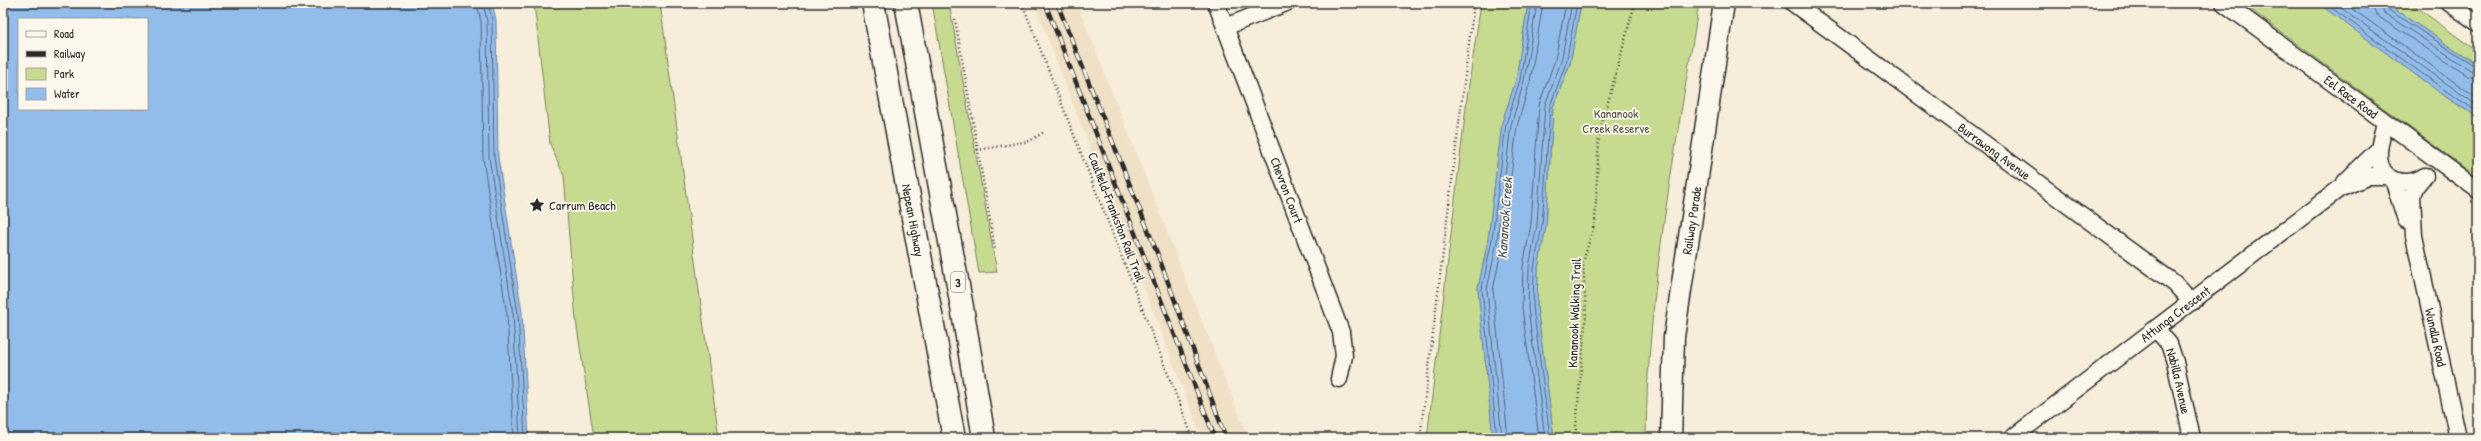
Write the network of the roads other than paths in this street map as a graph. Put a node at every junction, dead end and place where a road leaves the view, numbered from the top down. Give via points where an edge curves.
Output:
1 (873, 3) edge
2 (906, 3) edge
3 (1216, 3) edge
4 (1286, 3) edge
5 (1724, 3) edge
6 (1793, 3) edge
7 (2224, 3) edge
8 (2449, 3) edge
9 (2478, 23) edge
10 (1225, 27) junction
11 (2385, 122) junction
12 (2379, 149) junction
13 (2444, 165) junction
14 (2423, 177) junction
15 (2390, 178) junction
16 (2339, 189) junction
17 (2478, 190) edge
18 (2414, 236) junction
19 (2192, 302) junction
20 (2156, 329) junction
21 (1339, 379) dead end
22 (954, 438) edge
23 (984, 438) edge
24 (1670, 438) edge
25 (2012, 438) edge
26 (2192, 438) edge
27 (2458, 438) edge

1 - 22 highway, Nepean Highway
2 - 23 highway, 3
3 - 10 street, Chevron Court
4 - 10 street
5 - 24 street, Railway Parade via 1674,337
6 - 19 street, Burrawong Avenue via 2174,283
7 - 11 street, Eel Race Road
8 - 9 street
10 - 21 street, Chevron Court via 1341,332 1344,356
11 - 12 street
11 - 13 street, Eel Race Road
12 - 15 street via 2380,165
12 - 16 street, Attunga Crescent via 2351,174
13 - 14 street, Wunalla Road
13 - 17 street, Eel Race Road
14 - 15 street, Wunalla Road via 2405,183
14 - 18 street, Wunalla Road via 2415,187 2412,197
15 - 16 street, Attunga Crescent via 2368,176
15 - 18 street, Wunalla Road
16 - 19 street, Attunga Crescent
18 - 27 street, Wunalla Road
19 - 20 street, Attunga Crescent
20 - 25 street, Attunga Crescent
20 - 26 street, Nabilla Avenue via 2169,344 2175,362

